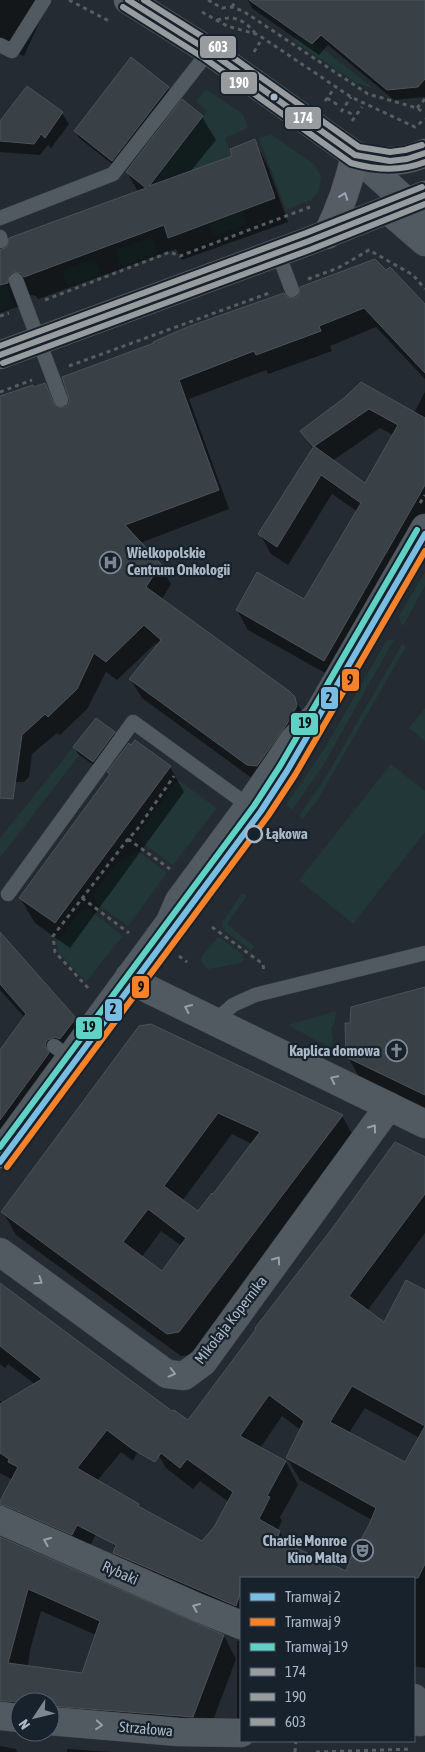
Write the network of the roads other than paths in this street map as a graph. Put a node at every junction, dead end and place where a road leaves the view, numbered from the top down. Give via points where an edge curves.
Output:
1 (44, 0) edge
2 (128, 0) edge
3 (0, 45) edge
4 (209, 51) junction
5 (425, 153) edge
6 (355, 155) junction
7 (411, 206) edge
8 (0, 218) edge
9 (327, 234) junction
10 (425, 242) edge
11 (278, 253) junction
12 (16, 280) dead end
13 (291, 288) road end
14 (39, 341) junction
15 (0, 355) edge
16 (60, 400) dead end
17 (425, 528) edge
18 (249, 806) junction
19 (8, 894) dead end
20 (425, 953) edge
21 (129, 976) junction
22 (215, 1021) junction
23 (389, 1106) junction
24 (425, 1124) edge
25 (0, 1154) edge
26 (0, 1252) edge
27 (0, 1520) edge
28 (240, 1624) edge
29 (60, 1721) edge
30 (240, 1733) edge

1 - 3 lane via 12,51
2 - 4 street
4 - 6 street
4 - 8 lane via 113,174
5 - 6 street via 396,161 375,161
6 - 7 street
9 -> 6 street via 350,179
7 - 9 street
7 - 10 street
9 - 11 street
11 - 13 lane
11 - 14 street
12 - 14 lane
14 - 15 street
14 - 16 lane
17 - 18 street via 318,714 294,740
18 - 19 lane via 133,722
18 - 21 street
20 - 22 lane via 255,995 233,1005
22 -> 21 street via 150,990
21 - 25 street via 62,1052
23 -> 22 street
23 - 24 street
26 -> 23 street, Mikołaja Kopernika via 167,1374 184,1376 203,1362
28 -> 27 street, Rybaki
29 -> 30 street, Strzałowa via 178,1732

